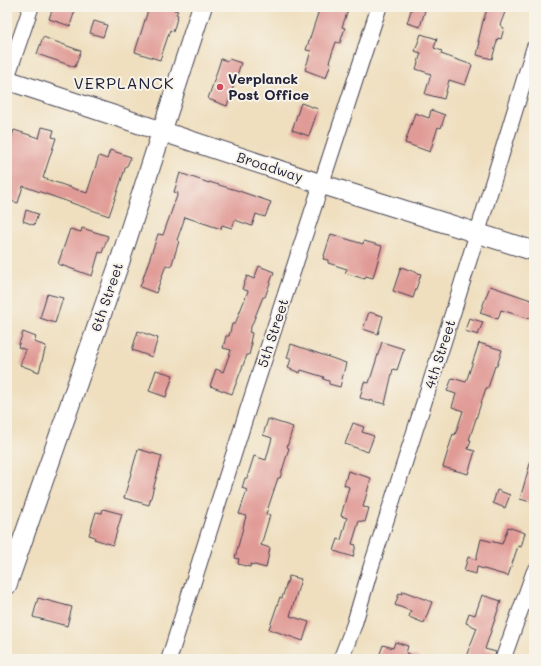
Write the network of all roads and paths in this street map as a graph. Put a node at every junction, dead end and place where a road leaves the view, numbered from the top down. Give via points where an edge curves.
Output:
1 (31, 7) edge
2 (202, 7) edge
3 (379, 7) edge
4 (534, 48) edge
5 (7, 76) edge
6 (7, 80) edge
7 (163, 131) junction
8 (321, 184) junction
9 (478, 233) junction
10 (534, 251) edge
11 (534, 572) edge
12 (7, 585) edge
13 (169, 659) edge
14 (341, 659) edge
15 (503, 659) edge

1 - 5 street
2 - 7 street, 6th Street
3 - 8 street, 5th Street
4 - 9 street, 4th Street
6 - 7 street, Broadway
7 - 8 street, Broadway
7 - 12 street, 6th Street
8 - 9 street, Broadway
8 - 13 street, 5th Street
9 - 10 street, Broadway
9 - 14 street, 4th Street
11 - 15 street

